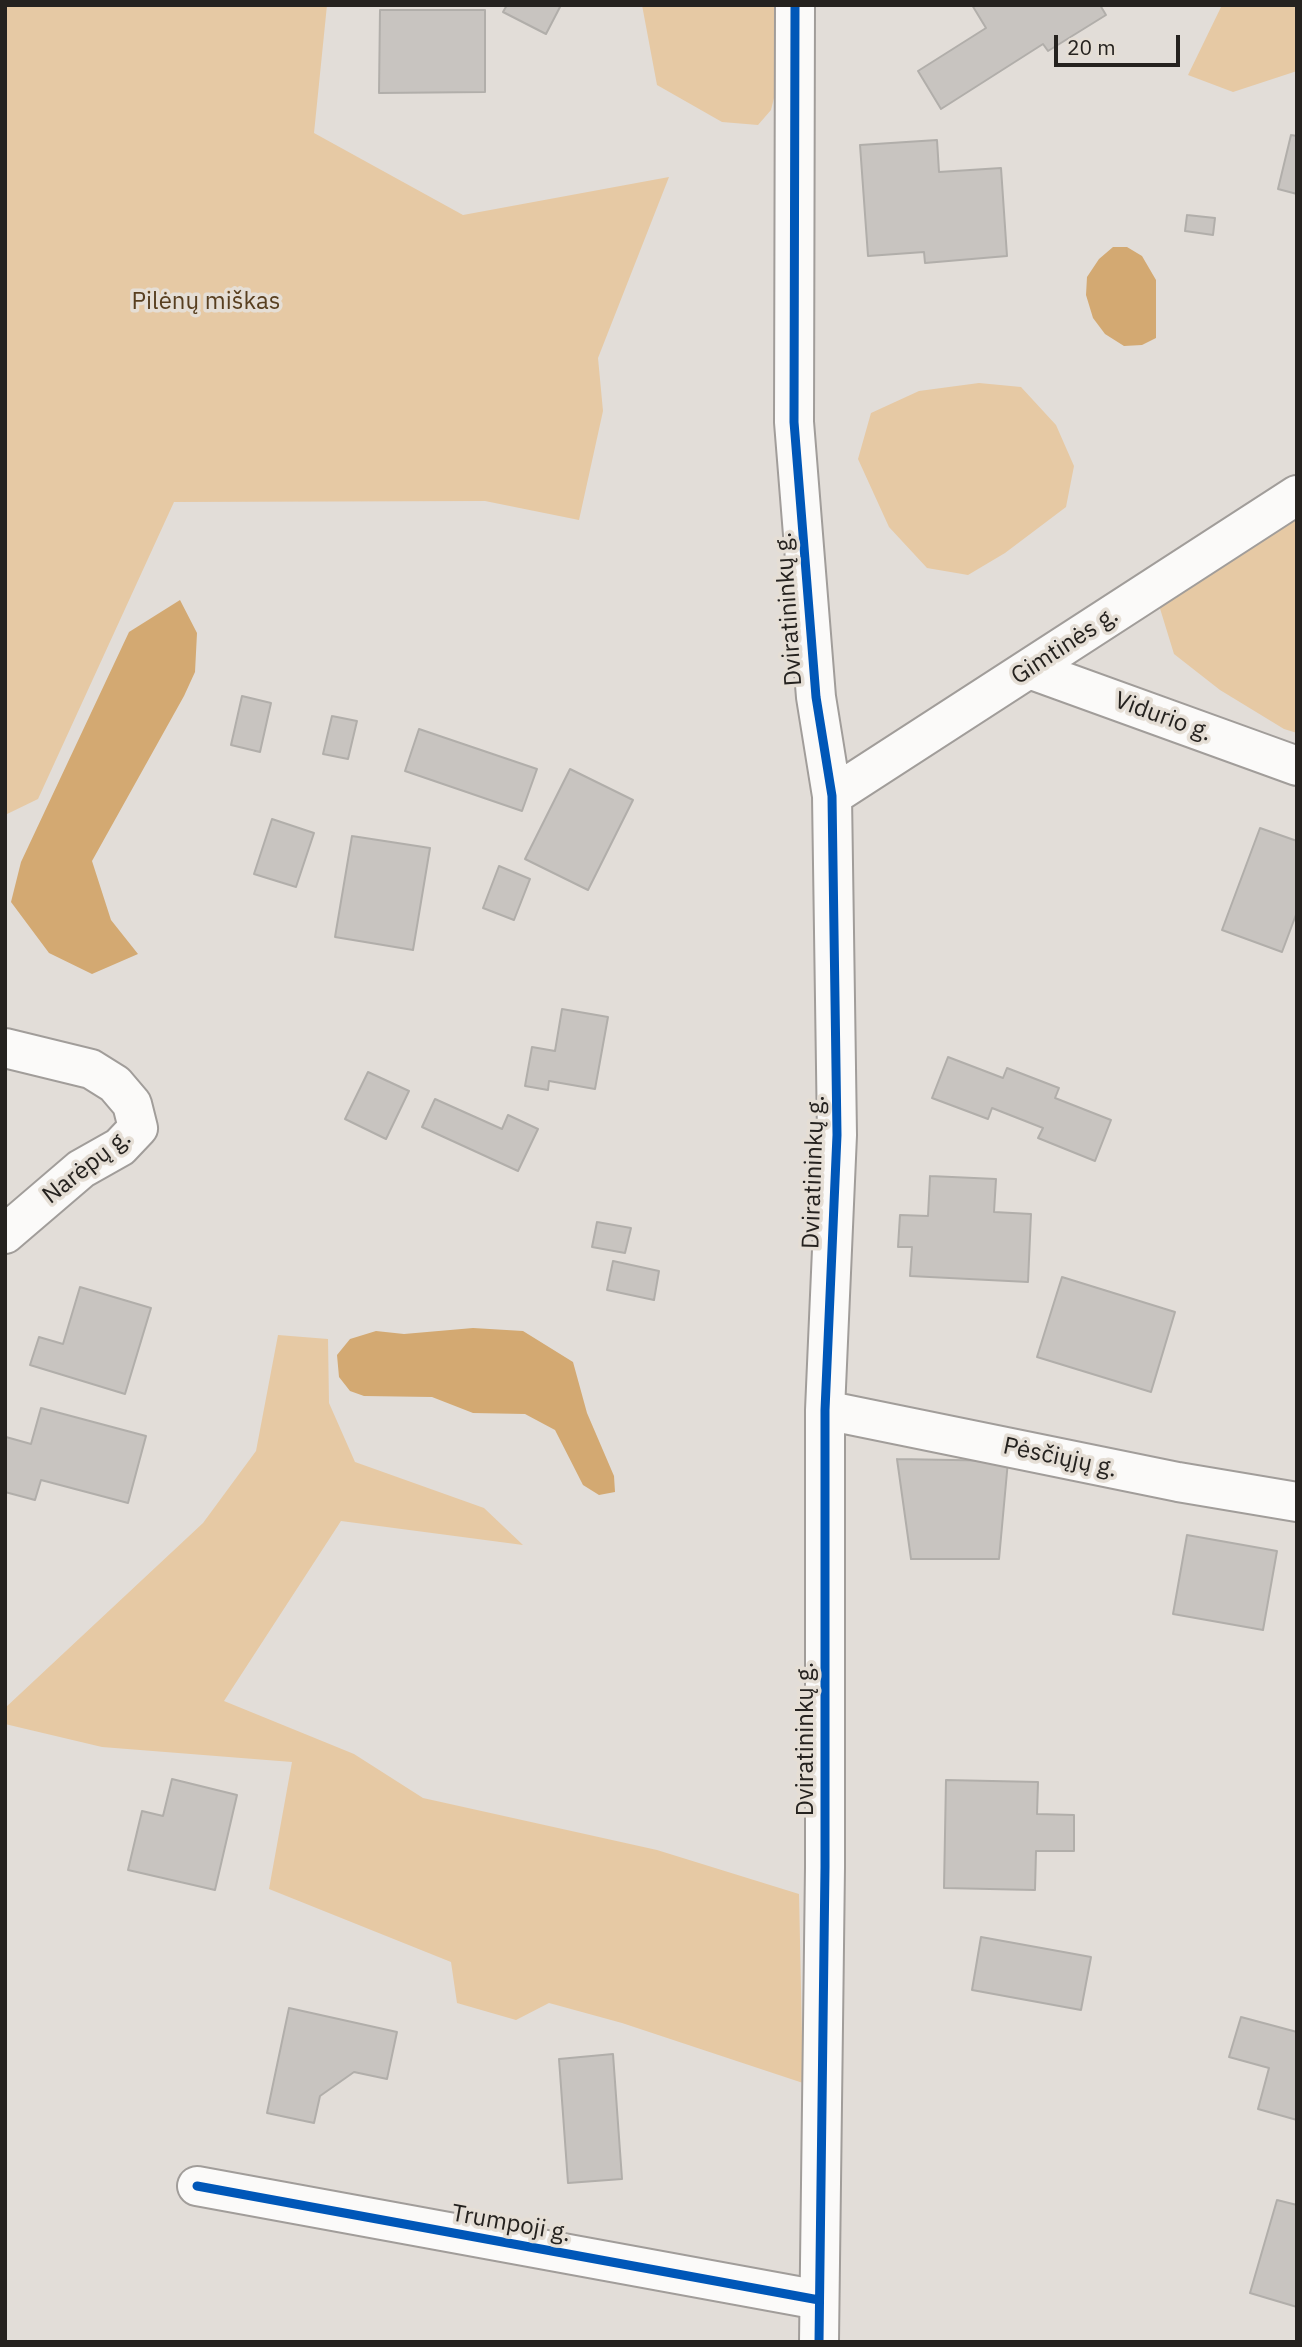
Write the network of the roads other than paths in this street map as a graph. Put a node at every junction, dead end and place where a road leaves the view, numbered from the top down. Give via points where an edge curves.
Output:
1 (795, 5) edge
2 (1297, 495) edge
3 (1029, 669) junction
4 (1297, 766) edge
5 (832, 796) junction
6 (5, 1048) edge
7 (5, 1234) edge
8 (825, 1410) junction
9 (1297, 1502) edge
10 (197, 2186) dead end
11 (819, 2301) junction
12 (819, 2342) edge

1 - 5 street, Dviratininkų g. via 794,422 816,697
2 - 3 street, Gimtinės g.
3 - 4 street, Vidurio g.
3 - 5 street, Gimtinės g.
5 - 8 street, Dviratininkų g. via 837,1135
6 - 7 street, Narėpų g. via 91,1069 115,1084 132,1104 138,1128 120,1147 81,1169
8 - 9 street, Pėsčiųjų g.
8 - 11 street, Dviratininkų g.
10 - 11 street, Trumpoji g.
11 - 12 street, Dviratininkų g.

